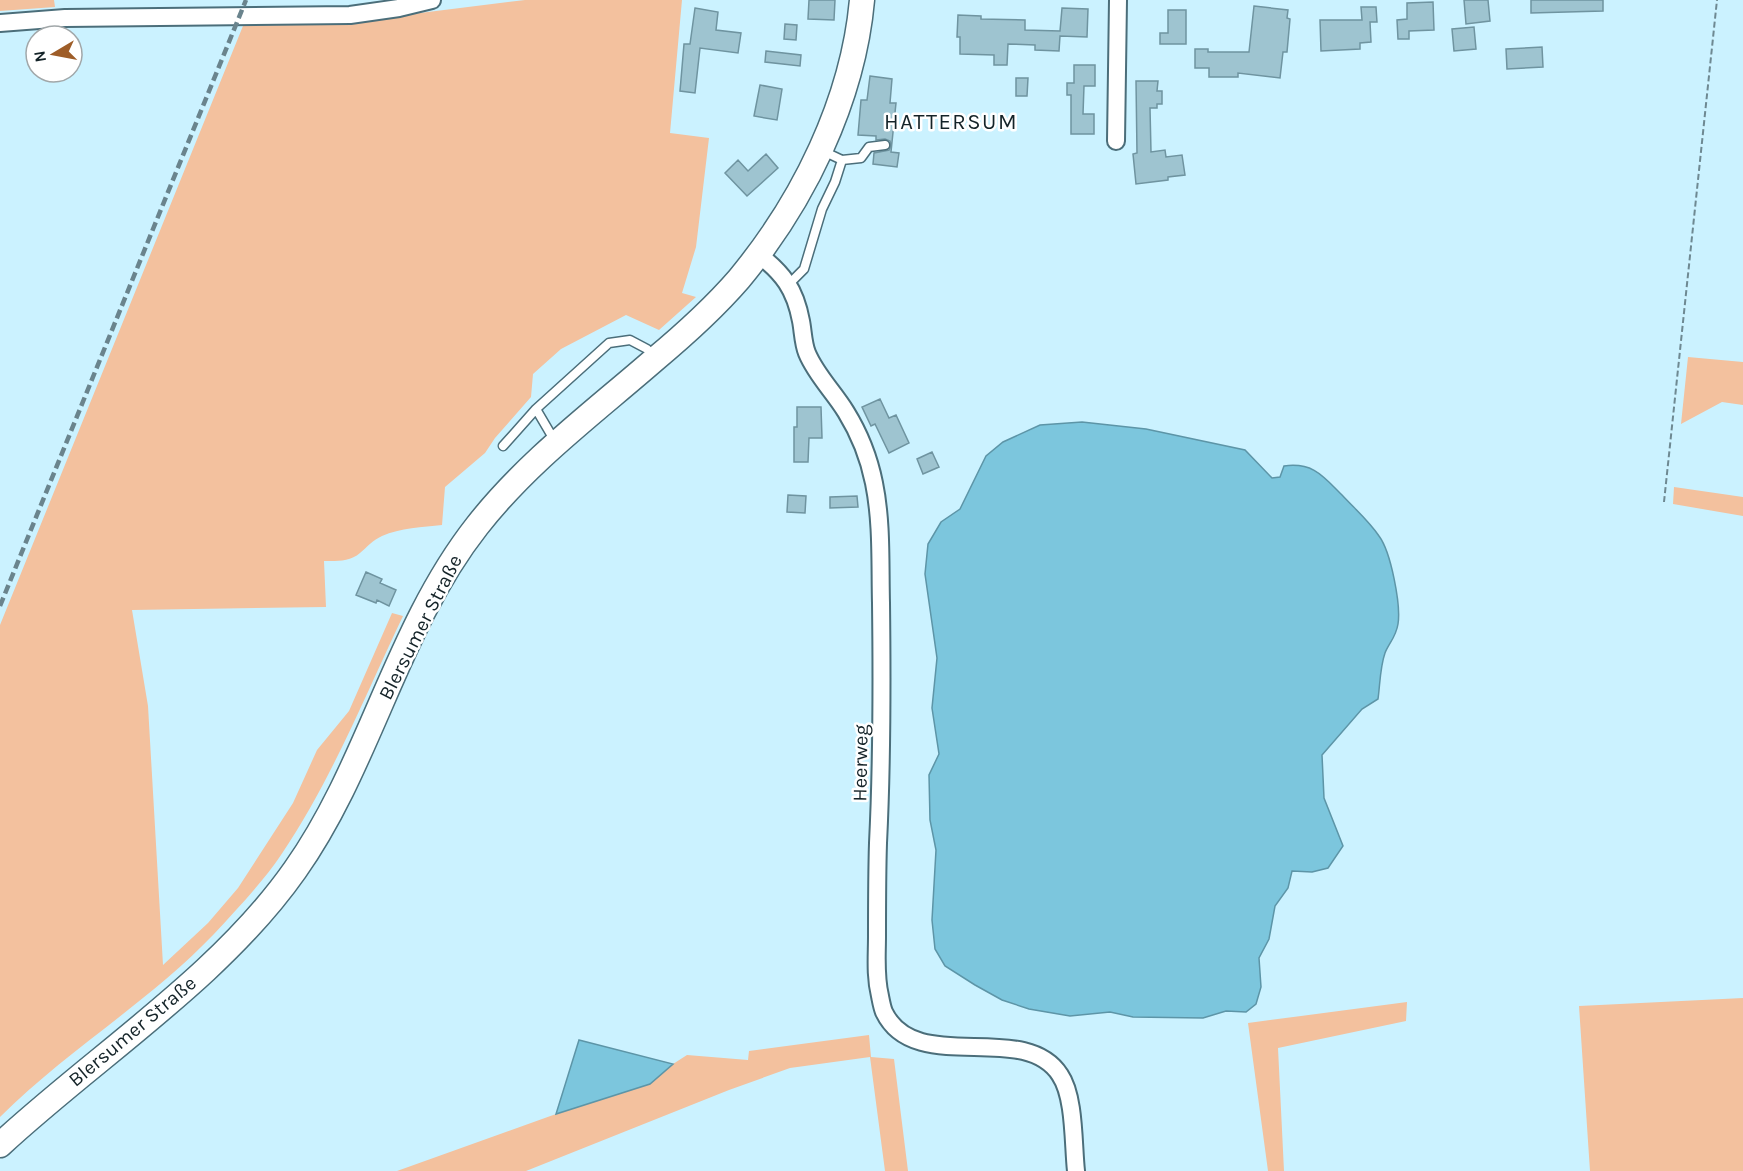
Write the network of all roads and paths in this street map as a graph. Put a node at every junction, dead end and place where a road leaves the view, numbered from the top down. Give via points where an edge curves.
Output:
1 (432, 0) edge
2 (862, 0) edge
3 (1118, 0) edge
4 (1717, 0) edge
5 (0, 23) edge
6 (1116, 141) dead end
7 (885, 145) dead end
8 (820, 149) junction
9 (842, 160) junction
10 (758, 254) junction
11 (789, 284) junction
12 (656, 358) junction
13 (536, 409) junction
14 (556, 443) junction
15 (503, 446) dead end
16 (1664, 502) dead end
17 (0, 1145) edge
18 (1076, 1171) edge

1 - 5 street via 350,15 65,18
2 - 8 main road, Blersumer Straße via 847,76
3 - 6 street
4 - 16 path
7 - 9 lane via 869,147 861,158
8 - 9 lane
8 - 10 main road, Blersumer Straße via 802,186
9 - 11 lane via 804,270
10 - 11 street, Heerweg via 776,267
10 - 12 main road, Blersumer Straße via 716,303
11 - 18 street, Heerweg via 806,351 846,412 865,450 879,520 882,669 877,984 884,1012 896,1028 913,1039 1033,1053 1050,1063 1061,1076 1069,1100
12 - 13 lane via 630,340 609,344
12 - 14 main road, Blersumer Straße
13 - 14 lane
13 - 15 lane
14 - 17 main road, Blersumer Straße via 518,478 480,522 435,589 321,830 266,909 184,987

